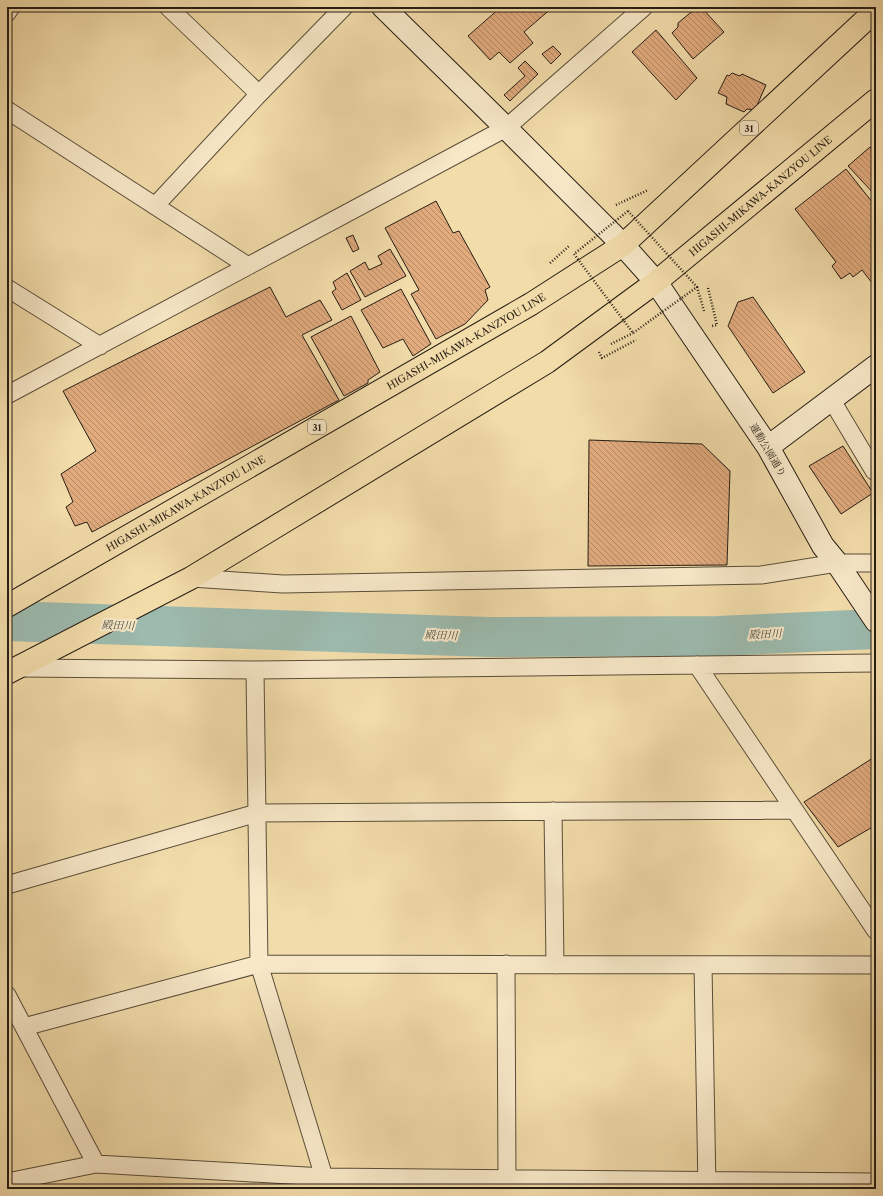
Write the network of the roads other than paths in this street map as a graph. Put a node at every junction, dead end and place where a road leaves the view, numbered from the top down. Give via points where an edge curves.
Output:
1 (11, 7) edge
2 (168, 7) edge
3 (344, 7) edge
4 (383, 7) edge
5 (644, 7) edge
6 (876, 10) edge
7 (7, 13) edge
8 (259, 94) junction
9 (876, 100) edge
10 (7, 110) edge
11 (506, 128) junction
12 (155, 206) junction
13 (623, 245) junction
14 (248, 266) junction
15 (656, 282) junction
16 (7, 288) edge
17 (100, 346) junction
18 (876, 366) edge
19 (7, 395) edge
20 (831, 399) junction
21 (768, 447) junction
22 (876, 472) edge
23 (876, 563) edge
24 (842, 570) junction
25 (191, 578) junction
26 (13, 600) edge
27 (876, 621) edge
28 (876, 663) edge
29 (696, 665) junction
30 (17, 667) edge
31 (255, 670) junction
32 (794, 810) junction
33 (553, 811) junction
34 (257, 813) junction
35 (7, 885) edge
36 (876, 931) edge
37 (259, 964) junction
38 (506, 964) junction
39 (555, 965) junction
40 (703, 965) junction
41 (876, 965) edge
42 (7, 995) edge
43 (24, 1027) junction
44 (96, 1164) junction
45 (507, 1178) junction
46 (7, 1182) edge
47 (876, 1182) edge
48 (324, 1183) edge
49 (707, 1185) edge

1 - 7 street
2 - 8 street
3 - 8 street
4 - 11 street, 運動公園通り
5 - 11 street
6 - 13 main road, HIGASHI-MIKAWA-KANZYOU LINE / 31
8 - 12 street
9 - 15 main road, HIGASHI-MIKAWA-KANZYOU LINE
10 - 12 street
11 - 13 street, 運動公園通り
11 - 14 street
12 - 14 street
13 - 15 street, 運動公園通り
13 - 26 main road, HIGASHI-MIKAWA-KANZYOU LINE / 31 via 531,304
14 - 17 street
15 - 21 street, 運動公園通り
15 - 25 main road, HIGASHI-MIKAWA-KANZYOU LINE via 547,362
16 - 17 street
17 - 19 street
18 - 20 street
20 - 21 street
20 - 22 street
21 - 24 street, 運動公園通り via 823,546
23 - 24 street
24 - 25 street via 761,575 284,584
24 - 27 street, 運動公園通り
25 - 30 main road, HIGASHI-MIKAWA-KANZYOU LINE
28 - 29 street
29 - 31 street
29 - 32 street
30 - 31 street
31 - 34 street
32 - 33 street
32 - 36 street
33 - 34 street
33 - 39 street
34 - 35 street
34 - 37 street
37 - 38 street
37 - 43 street
37 - 48 street
38 - 39 street
38 - 45 street
39 - 40 street
40 - 41 street
40 - 49 street
42 - 43 street
43 - 44 street
44 - 46 street
44 - 48 street
45 - 48 street
45 - 49 street
47 - 49 street

